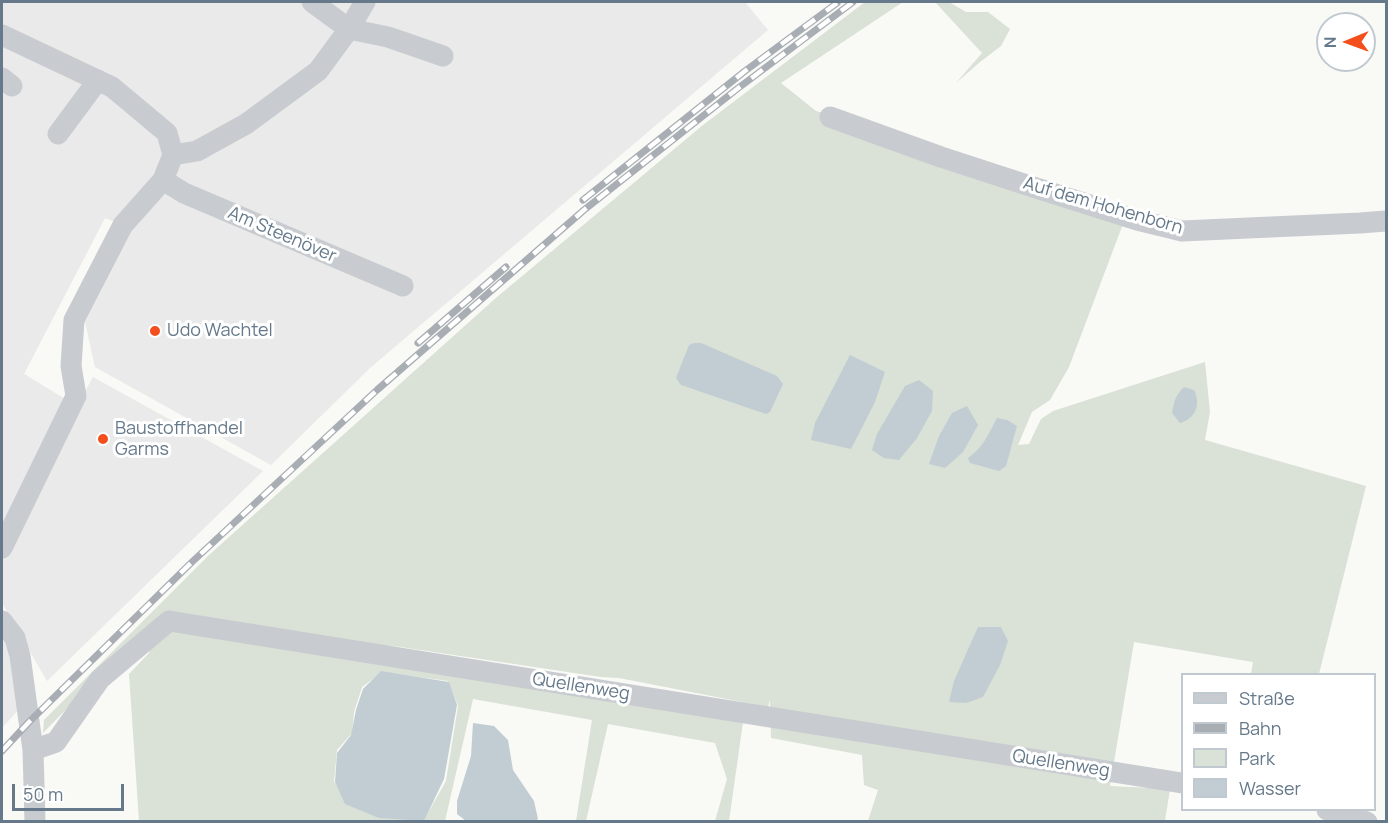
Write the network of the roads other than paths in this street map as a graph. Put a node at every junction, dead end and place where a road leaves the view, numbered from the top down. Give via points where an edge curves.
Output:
1 (312, 2) edge
2 (364, 2) edge
3 (349, 28) junction
4 (2, 35) edge
5 (443, 56) dead end
6 (98, 80) junction
7 (830, 117) dead end
8 (58, 134) dead end
9 (173, 155) junction
10 (163, 180) junction
11 (1386, 221) edge
12 (403, 286) dead end
13 (2, 548) edge
14 (2, 621) edge
15 (33, 750) junction
16 (1181, 783) edge
17 (1330, 811) edge
18 (35, 822) edge
19 (1367, 822) edge

1 - 3 street
2 - 3 street
3 - 5 street
3 - 9 street via 318,71 255,117 196,151
4 - 6 street
6 - 8 street
6 - 9 street via 167,133
7 - 11 street, Auf dem Hohenborn via 1019,183 1182,231
9 - 10 street
10 - 12 street, Am Steenöver via 184,193
10 - 13 street via 123,225 74,320 71,366 76,396
14 - 15 street via 15,638 20,656
15 - 16 street, Quellenweg via 56,742 100,679 169,621
15 - 18 street
17 - 19 street

